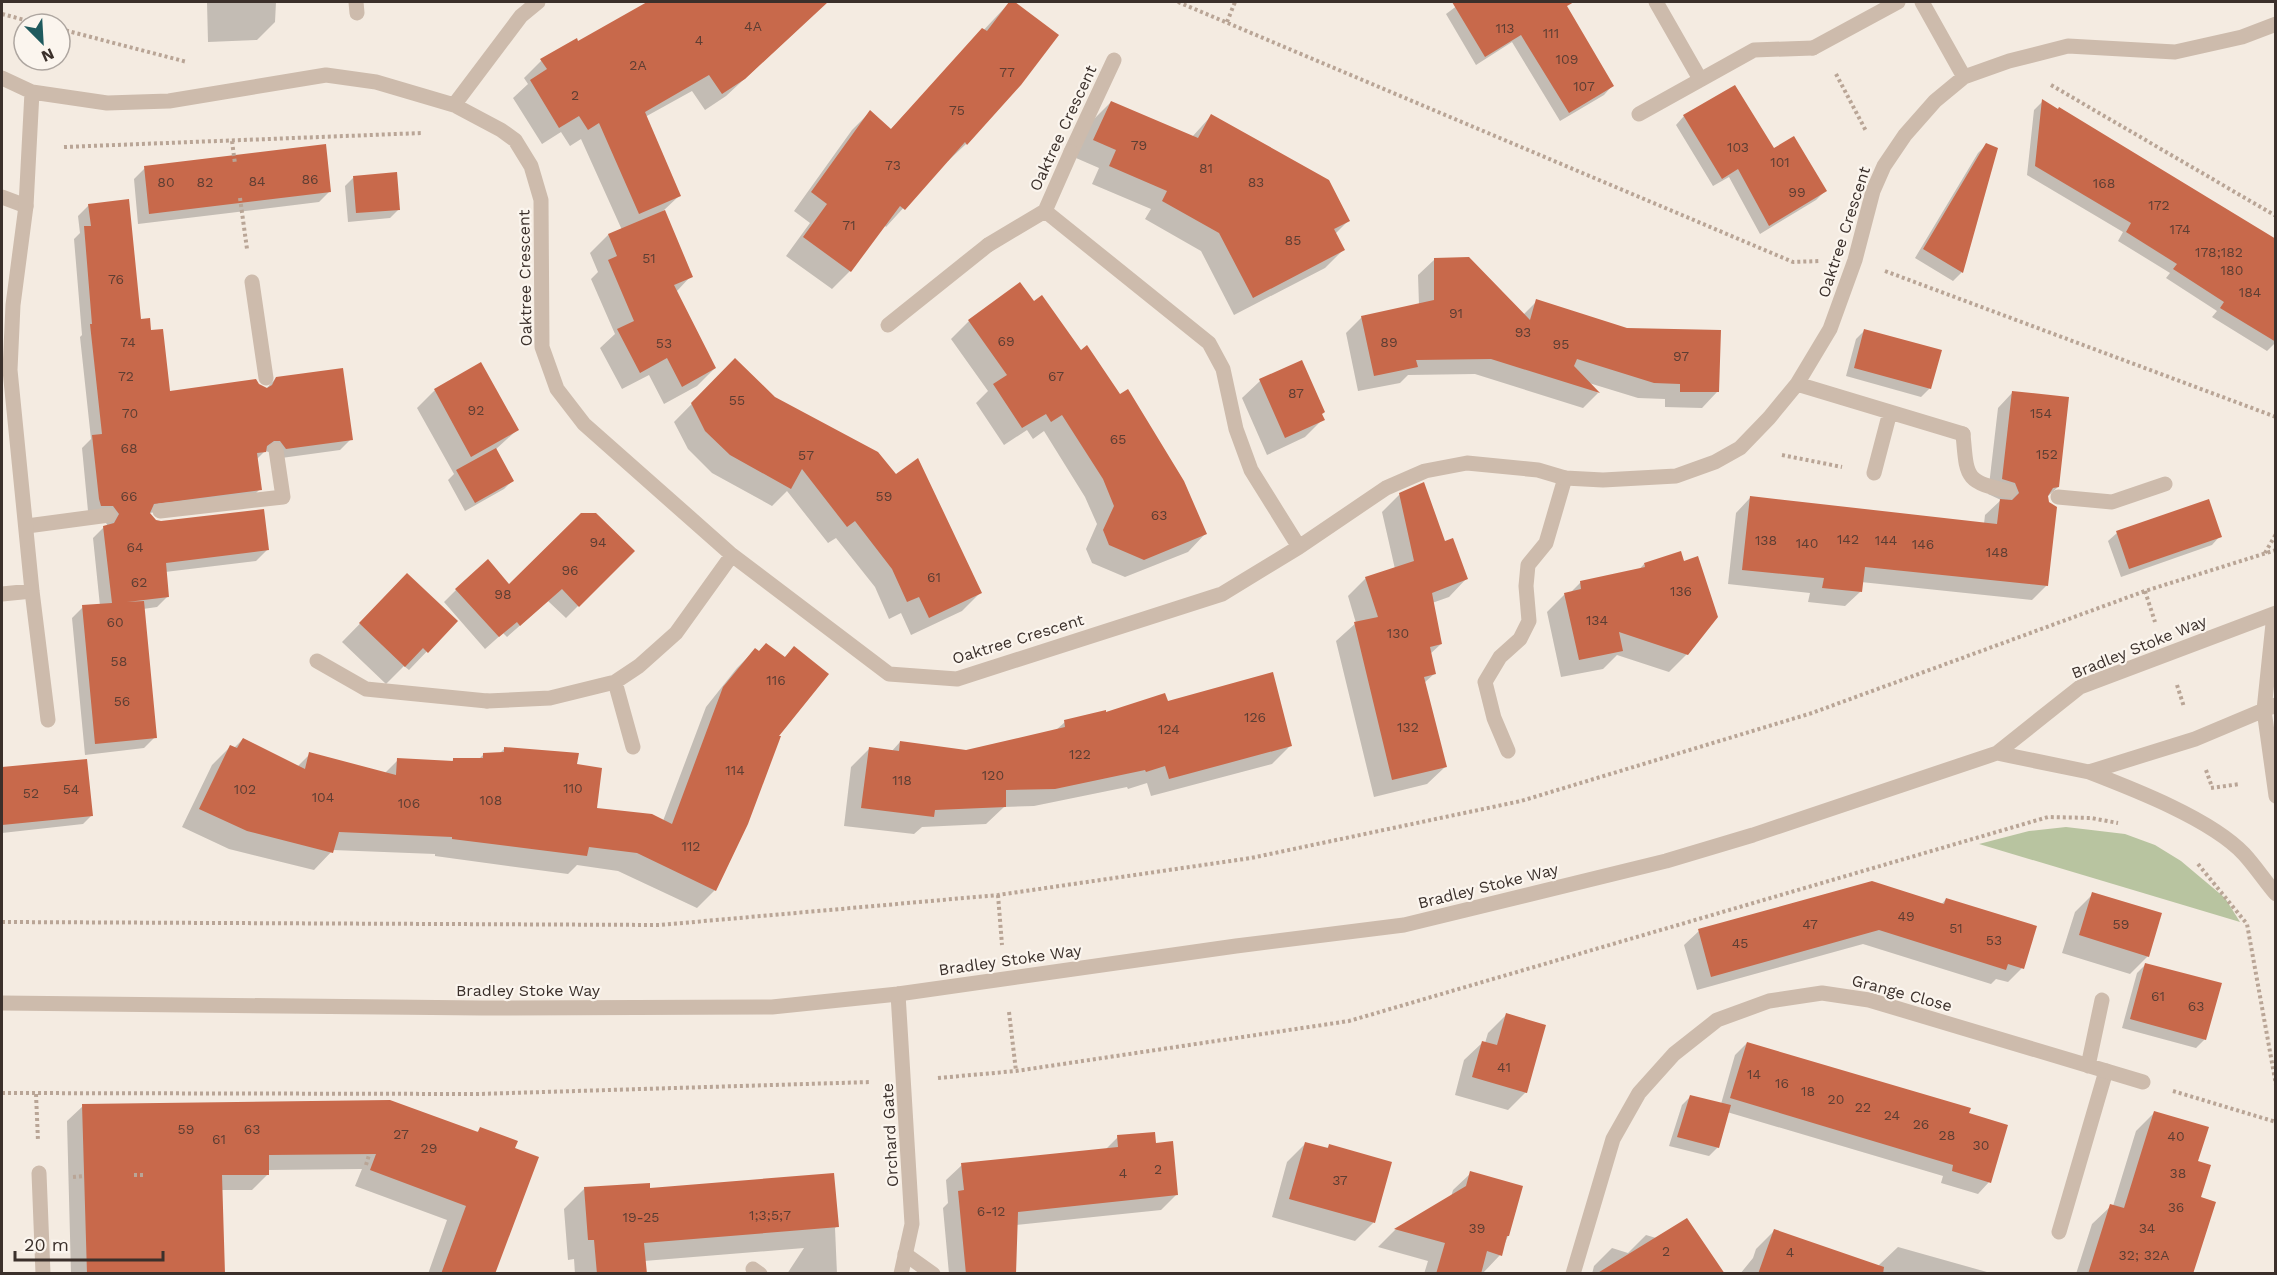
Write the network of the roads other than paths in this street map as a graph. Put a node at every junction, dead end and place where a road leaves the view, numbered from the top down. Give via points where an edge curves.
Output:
1 (538, 2) edge
2 (1656, 2) edge
3 (1898, 2) edge
4 (1922, 2) edge
5 (2276, 24) edge
6 (1114, 60) dead end
7 (1964, 77) junction
8 (2, 78) edge
9 (1700, 79) junction
10 (32, 92) junction
11 (454, 105) junction
12 (1639, 114) dead end
13 (2, 197) edge
14 (26, 206) junction
15 (1045, 211) junction
16 (252, 282) road end
17 (888, 325) dead end
18 (6, 370) edge
19 (266, 378) dead end
20 (1797, 384) junction
21 (1890, 412) junction
22 (276, 450) dead end
23 (1874, 473) road end
24 (1565, 478) junction
25 (2165, 484) dead end
26 (2009, 491) dead end
27 (2058, 497) dead end
28 (160, 511) dead end
29 (109, 515) dead end
30 (27, 526) junction
31 (1299, 547) junction
32 (732, 555) junction
33 (32, 591) junction
34 (2, 594) edge
35 (2275, 614) edge
36 (317, 661) dead end
37 (615, 682) junction
38 (2270, 708) edge
39 (48, 720) dead end
40 (633, 747) dead end
41 (1508, 751) dead end
42 (1997, 753) junction
43 (2089, 772) junction
44 (2276, 796) edge
45 (2276, 894) edge
46 (898, 994) junction
47 (2102, 1000) dead end
48 (2, 1004) edge
49 (2088, 1066) junction
50 (2106, 1071) junction
51 (2143, 1082) road end
52 (39, 1173) road end
53 (2059, 1232) dead end
54 (905, 1254) junction
55 (43, 1274) edge
56 (901, 1274) edge
57 (933, 1274) edge
58 (1573, 1274) edge

1 - 11 street via 521,16
2 - 9 street
3 - 9 street via 1816,46 1754,50
4 - 7 street
5 - 7 street, Oaktree Crescent via 2242,37 2175,52 2068,46
6 - 15 street, Oaktree Crescent
7 - 20 street, Oaktree Crescent via 1935,101 1884,166 1830,329
8 - 10 street, Oaktree Crescent
9 - 12 street
10 - 11 street, Oaktree Crescent via 107,103 169,101 326,75 376,82
10 - 14 street
11 - 32 street, Oaktree Crescent via 515,140 531,166 541,200 542,347 557,390 584,424
13 - 14 street
14 - 18 street
15 - 17 street, Oaktree Crescent via 988,245
15 - 31 street, Oaktree Crescent via 1209,343 1223,369 1236,429 1251,470
16 - 19 street
18 - 30 street
20 - 21 street
20 - 24 street, Oaktree Crescent via 1740,448 1715,462 1676,476
21 - 23 street
21 - 26 street via 1963,434 1966,466 1971,476 1981,485
22 - 28 street via 283,497
24 - 31 street, Oaktree Crescent via 1538,470 1467,463 1425,471 1386,488
24 - 41 street via 1546,543 1528,565 1529,621 1520,639 1500,657 1485,682
25 - 27 street via 2112,502
29 - 30 street
30 - 33 street
31 - 32 street, Oaktree Crescent via 1222,594 957,678 889,674
32 - 37 street via 676,633
33 - 34 street
33 - 39 street
35 - 38 street
35 - 42 street, Bradley Stoke Way via 2080,687
36 - 37 street via 366,689 487,701 550,698
37 - 40 street
38 - 43 street via 2195,739
38 - 44 street
42 - 43 street
42 - 46 street, Bradley Stoke Way via 1666,861 1404,925
43 - 45 street via 2137,791 2218,833 2243,853
46 - 48 street, Bradley Stoke Way via 772,1007
46 - 54 street, Orchard Gate via 912,1224
47 - 49 street
49 - 50 street, Grange Close
49 - 58 street, Grange Close via 1869,1000 1822,993 1769,1001 1717,1020 1674,1054 1639,1093 1618,1130
50 - 51 street, Grange Close
50 - 53 street
52 - 55 street
54 - 56 street, Orchard Gate
54 - 57 street

